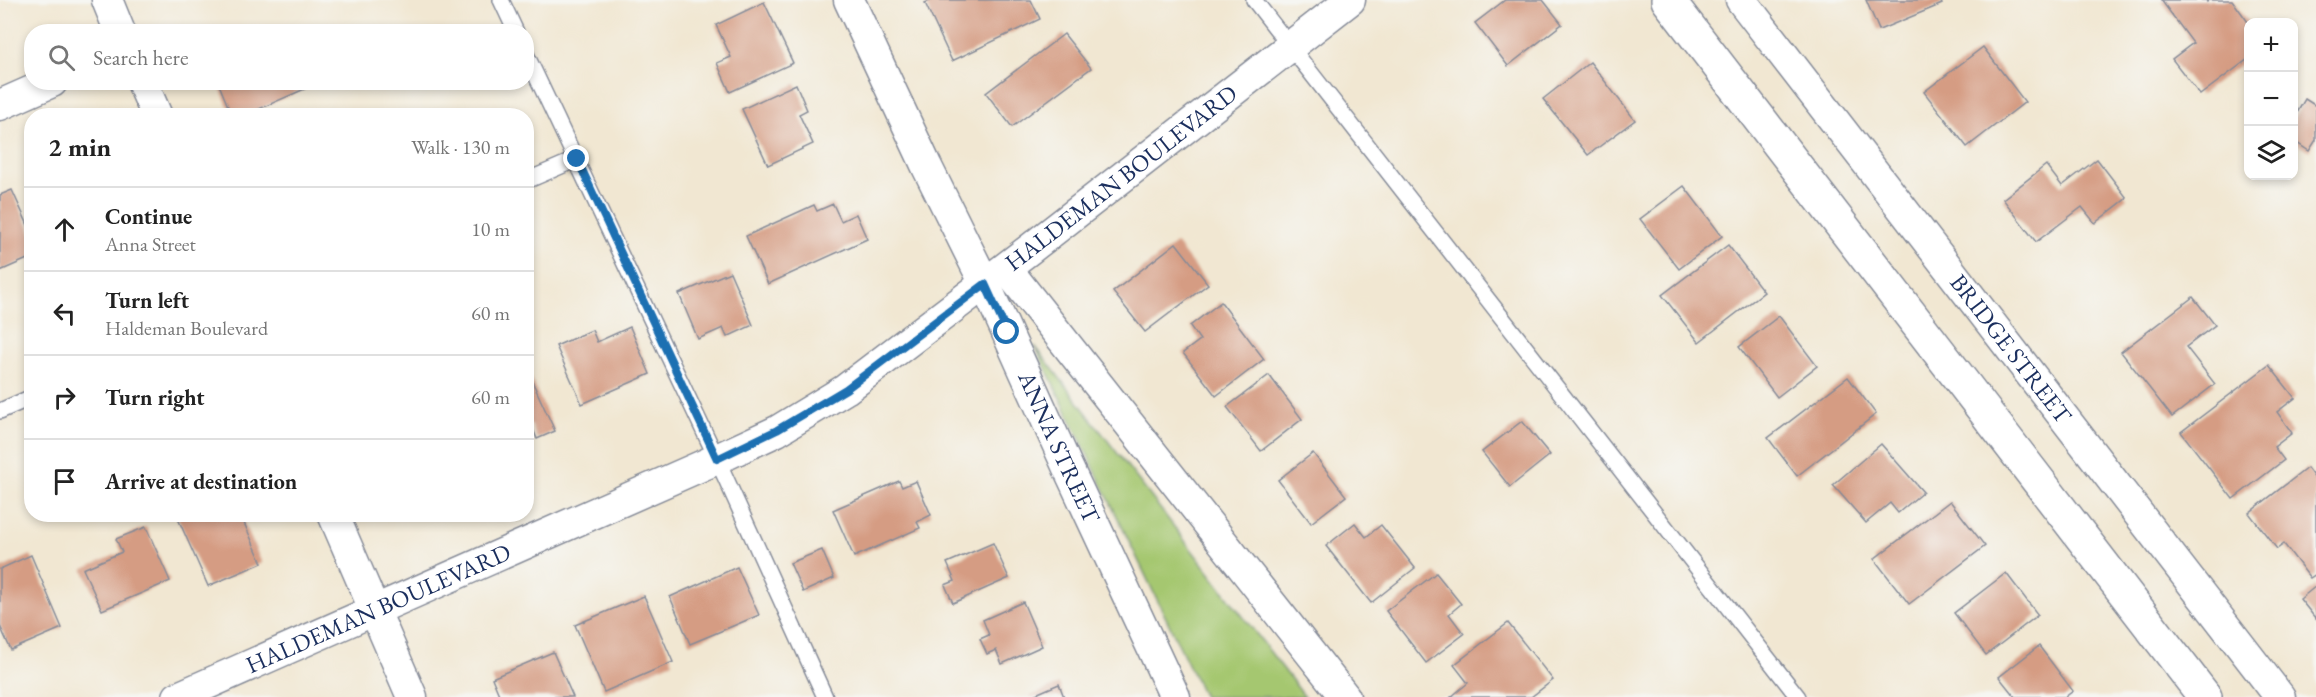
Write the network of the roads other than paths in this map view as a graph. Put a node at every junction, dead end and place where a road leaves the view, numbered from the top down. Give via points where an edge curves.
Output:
1 (107, 0) edge
2 (501, 0) edge
3 (849, 0) edge
4 (1254, 0) edge
5 (1350, 0) edge
6 (1668, 0) edge
7 (1741, 0) edge
8 (117, 24) edge
9 (512, 24) edge
10 (1289, 46) junction
11 (534, 70) edge
12 (34, 90) edge
13 (146, 90) edge
14 (0, 105) edge
15 (153, 108) edge
16 (577, 159) junction
17 (534, 178) edge
18 (995, 276) junction
19 (24, 400) edge
20 (0, 411) edge
21 (717, 459) junction
22 (336, 522) edge
23 (374, 610) junction
24 (178, 697) edge
25 (412, 697) edge
26 (825, 697) edge
27 (1175, 697) edge
28 (1345, 697) edge
29 (1798, 697) edge
30 (2205, 697) edge
31 (2280, 697) edge

1 - 8 street
2 - 9 lane
3 - 18 street, ANNA STREET via 927,167
4 - 10 lane
5 - 10 street, HALDEMAN BOULEVARD
6 - 30 main road
7 - 31 street, BRIDGE STREET
10 - 18 street, HALDEMAN BOULEVARD
10 - 29 lane
11 - 16 lane
12 - 14 street
13 - 15 street
16 - 17 lane
16 - 21 lane
18 - 21 street, HALDEMAN BOULEVARD via 846,389 777,430
18 - 27 street, ANNA STREET via 1068,468
18 - 28 street, ANNA STREET
19 - 20 lane
21 - 23 street, HALDEMAN BOULEVARD
21 - 26 lane
22 - 23 street
23 - 24 street, HALDEMAN BOULEVARD
23 - 25 street

